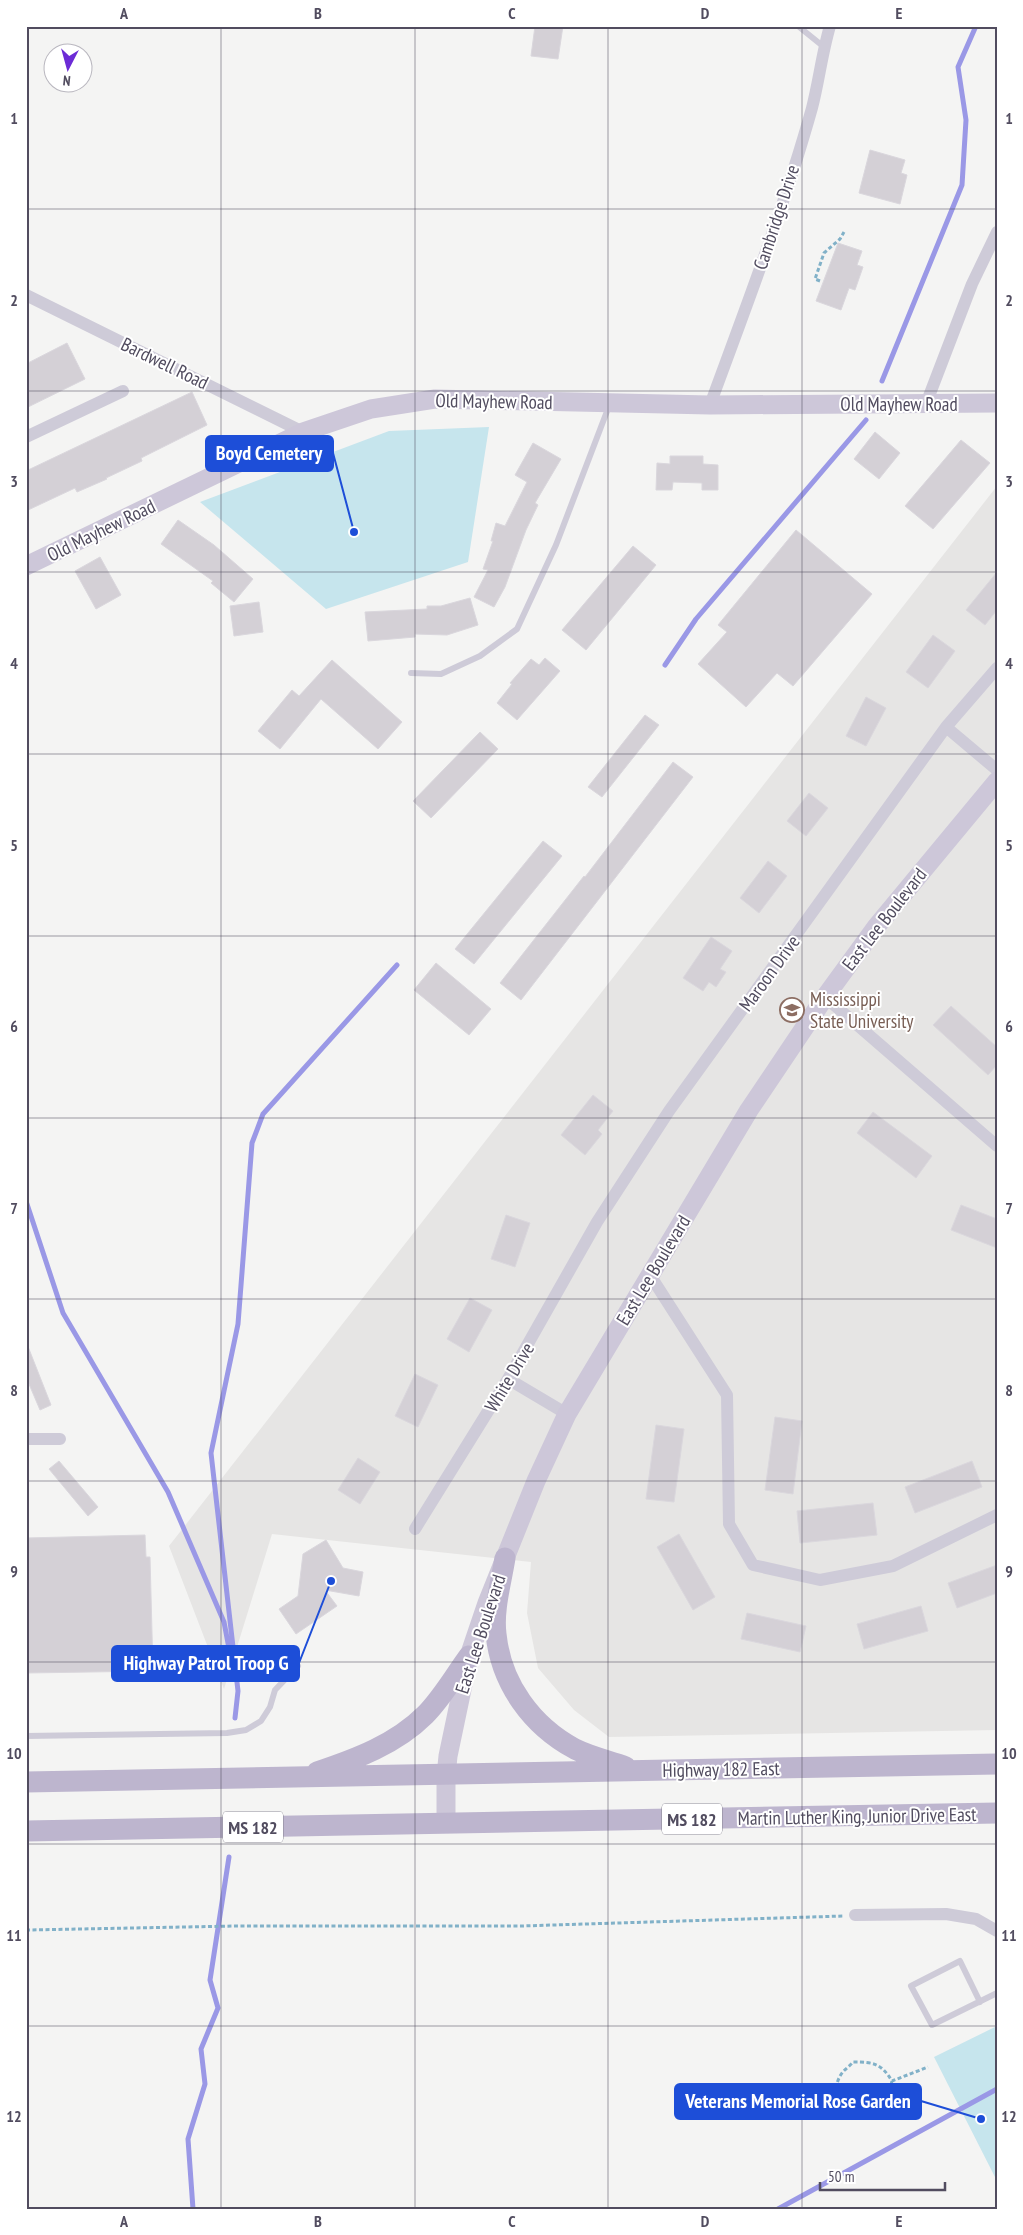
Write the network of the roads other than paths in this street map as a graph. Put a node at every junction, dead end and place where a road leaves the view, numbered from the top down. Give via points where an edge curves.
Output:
1 (798, 26) edge
2 (830, 26) edge
3 (824, 47) junction
4 (997, 232) edge
5 (26, 294) edge
6 (124, 392) dead end
7 (611, 403) junction
8 (997, 403) edge
9 (926, 404) junction
10 (710, 405) junction
11 (303, 432) junction
12 (26, 437) edge
13 (26, 566) edge
14 (997, 668) edge
15 (411, 673) dead end
16 (946, 727) junction
17 (997, 770) edge
18 (997, 781) edge
19 (825, 997) junction
20 (997, 1146) edge
21 (597, 1222) joint
22 (650, 1275) junction
23 (508, 1379) junction
24 (567, 1414) junction
25 (26, 1439) edge
26 (60, 1439) dead end
27 (997, 1515) edge
28 (415, 1529) dead end
29 (505, 1558) junction
30 (469, 1656) junction
31 (298, 1666) dead end
32 (26, 1736) edge
33 (997, 1764) edge
34 (635, 1771) junction
35 (446, 1776) junction
36 (297, 1778) junction
37 (26, 1782) edge
38 (997, 1813) edge
39 (446, 1823) junction
40 (26, 1831) edge
41 (855, 1915) road end
42 (997, 1931) edge
43 (997, 1993) edge
44 (980, 2002) junction

1 - 3 lane
2 - 3 street, Cambridge Drive
3 - 10 street, Cambridge Drive via 812,106 780,209
4 - 9 street via 972,284
5 - 11 street, Bardwell Road
6 - 12 street
7 - 10 street, Old Mayhew Road
7 - 11 street, Old Mayhew Road via 435,399 371,409
7 - 15 lane via 556,545 517,629 480,656 441,674
8 - 9 street, Old Mayhew Road
9 - 10 street, Old Mayhew Road
11 - 13 street, Old Mayhew Road
14 - 16 street, Maroon Drive
16 - 17 street
16 - 21 street, Maroon Drive via 669,1111
18 - 19 street, East Lee Boulevard via 876,927
19 - 20 street
19 - 22 street, East Lee Boulevard via 749,1110
21 - 23 street, White Drive
22 - 24 street, East Lee Boulevard
22 - 27 street via 728,1394 729,1524 753,1565 820,1580 893,1566
23 - 24 street
23 - 28 street, White Drive
24 - 29 street, East Lee Boulevard
25 - 26 street
29 - 30 street, East Lee Boulevard
29 - 34 main road via 496,1634 508,1677 519,1700 556,1737 577,1750
30 - 35 street, East Lee Boulevard
30 - 36 main road via 426,1714 404,1734 375,1750
31 - 32 lane via 275,1690 261,1721 246,1730
33 - 34 main road, Highway 182 East
34 - 35 main road, Highway 182 East
35 - 36 main road, Highway 182 East
35 - 39 street, East Lee Boulevard
36 - 37 main road, Highway 182 East
38 - 39 main road, Martin Luther King, Junior Drive East / MS 182
39 - 40 main road, MS 182
41 - 42 street via 946,1914 976,1919
43 - 44 lane
44 - 44 lane via 932,2025 911,1986 960,1961

